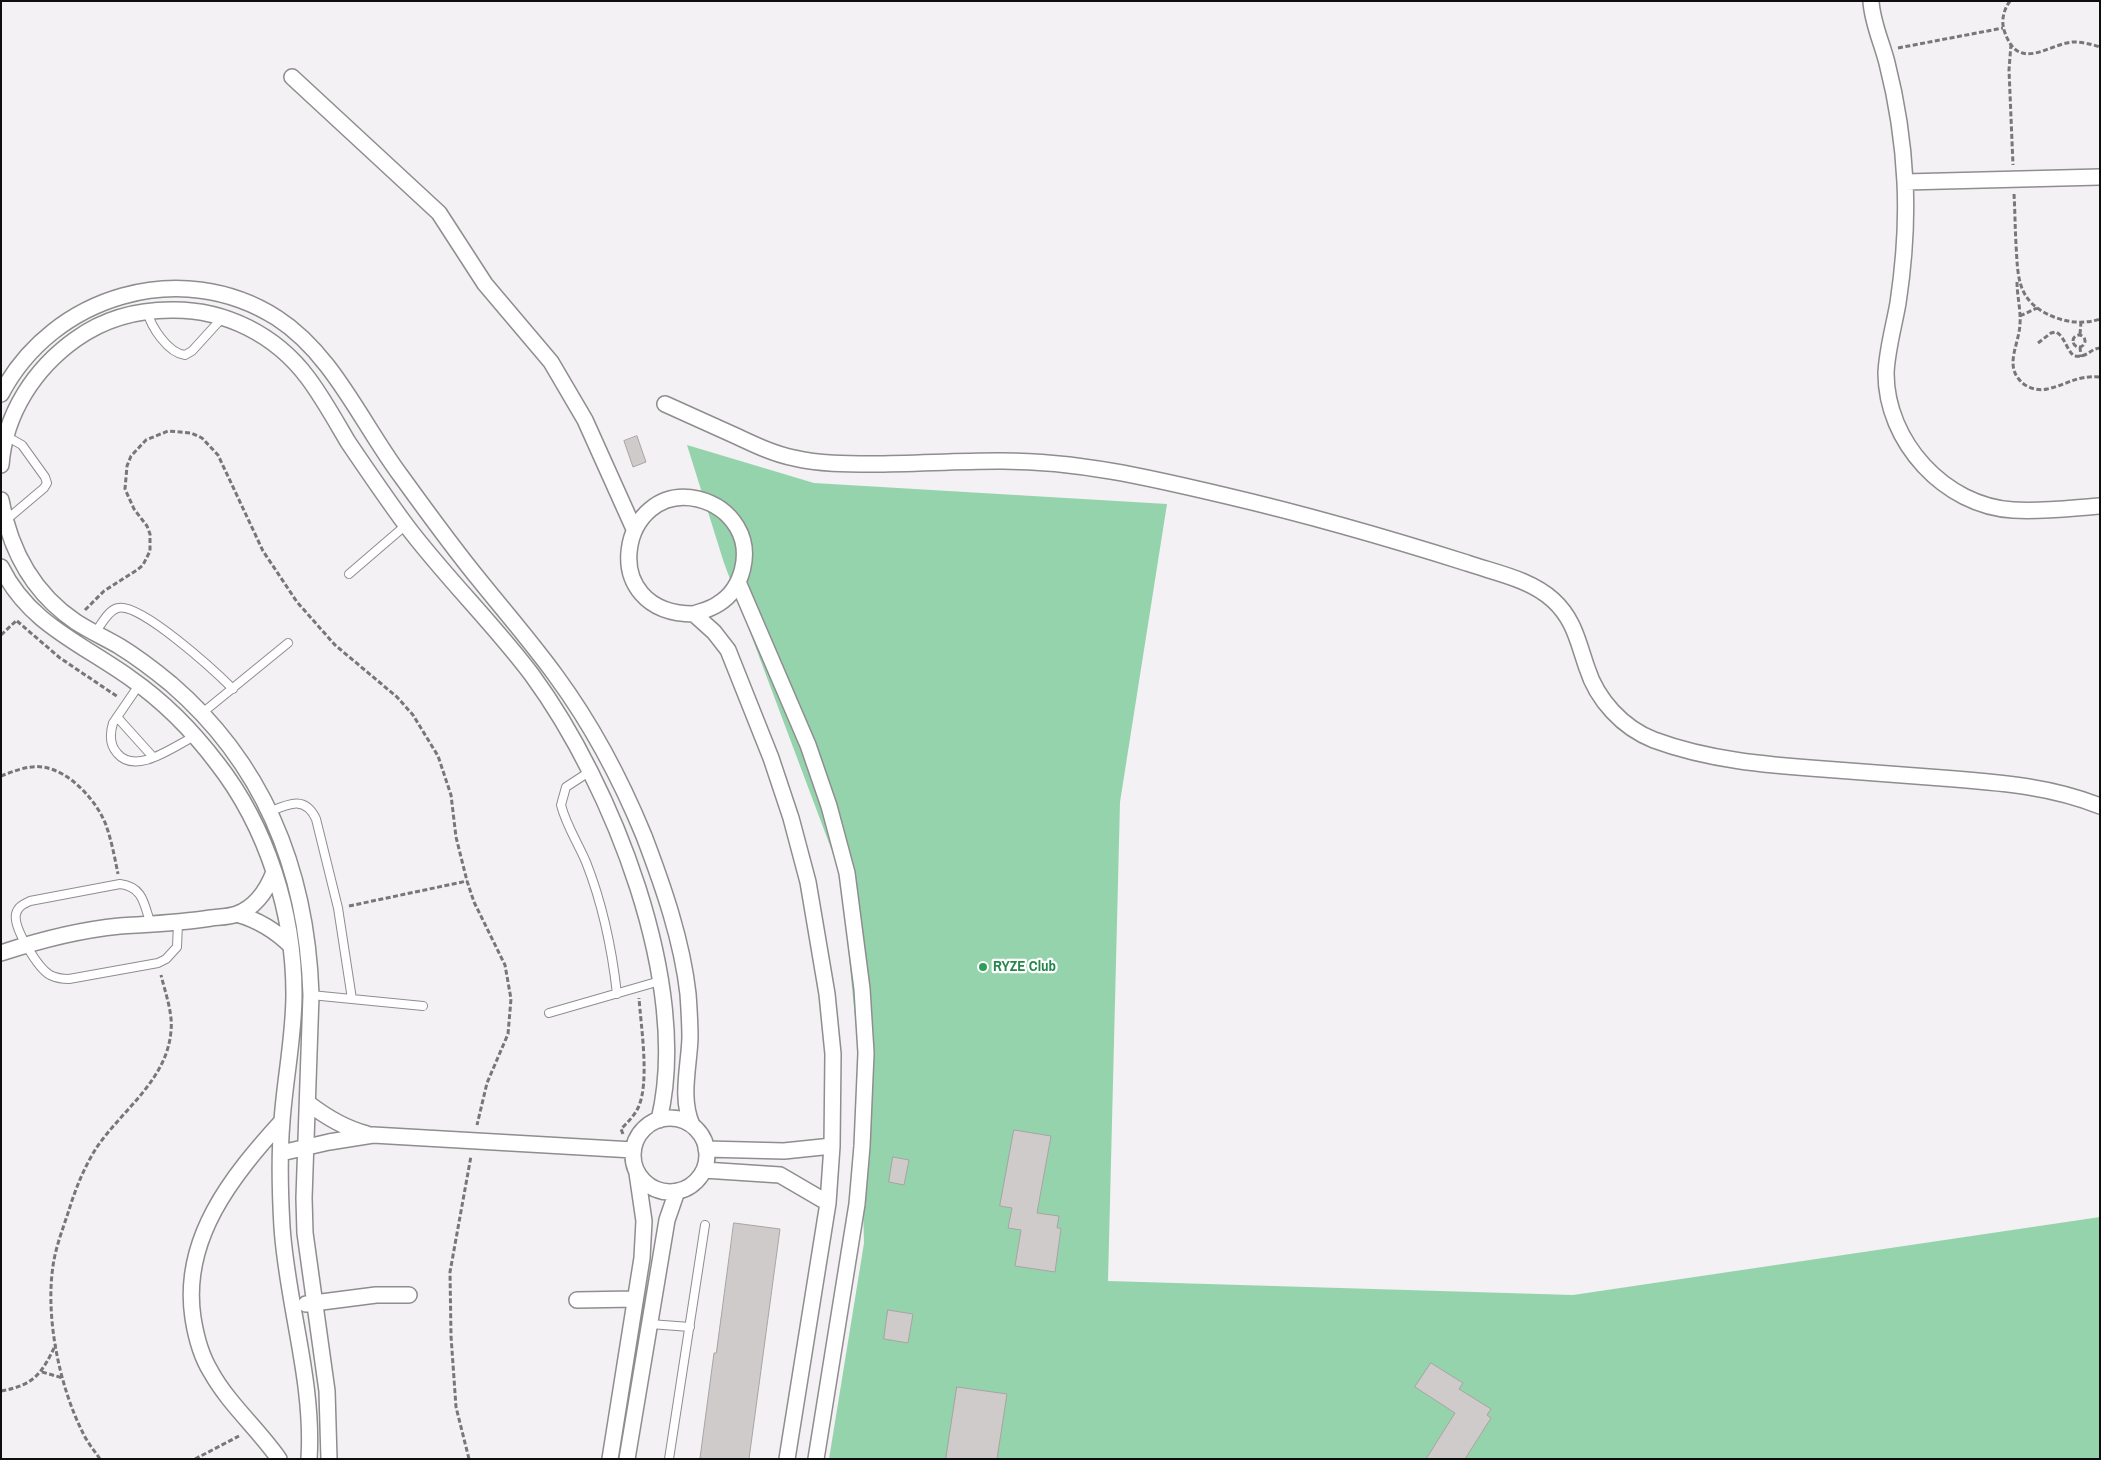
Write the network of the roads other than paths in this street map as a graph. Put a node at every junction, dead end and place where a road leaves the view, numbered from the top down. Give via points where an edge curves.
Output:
1 (1870, 1) edge
2 (292, 77) dead end
3 (2100, 178) edge
4 (1905, 182) junction
5 (147, 311) junction
6 (223, 317) junction
7 (1, 394) edge
8 (665, 404) dead end
9 (6, 436) junction
10 (1, 465) edge
11 (1, 500) edge
12 (2100, 506) edge
13 (5, 521) junction
14 (406, 525) junction
15 (634, 530) junction
16 (1, 567) edge
17 (349, 574) dead end
18 (738, 582) junction
19 (694, 614) junction
20 (95, 633) junction
21 (288, 642) dead end
22 (530, 642) junction
23 (515, 653) junction
24 (170, 684) junction
25 (139, 685) junction
26 (233, 689) junction
27 (158, 700) junction
28 (201, 714) junction
29 (117, 717) junction
30 (195, 736) junction
31 (154, 757) junction
32 (589, 772) junction
33 (2100, 806) edge
34 (269, 812) junction
35 (274, 872) junction
36 (237, 914) junction
37 (178, 924) junction
38 (151, 925) junction
39 (26, 945) junction
40 (291, 946) junction
41 (1, 953) edge
42 (660, 981) junction
43 (617, 994) junction
44 (311, 995) junction
45 (352, 999) junction
46 (423, 1006) dead end
47 (549, 1014) dead end
48 (308, 1102) junction
49 (282, 1120) junction
50 (659, 1120) junction
51 (692, 1126) junction
52 (373, 1135) junction
53 (832, 1146) junction
54 (307, 1147) junction
55 (706, 1149) junction
56 (628, 1150) junction
57 (281, 1153) junction
58 (704, 1170) junction
59 (636, 1173) junction
60 (677, 1191) junction
61 (828, 1203) junction
62 (705, 1225) dead end
63 (408, 1295) dead end
64 (577, 1300) dead end
65 (636, 1300) junction
66 (314, 1302) junction
67 (292, 1306) junction
68 (650, 1324) junction
69 (690, 1327) junction
70 (279, 1459) edge
71 (309, 1459) edge
72 (329, 1459) edge
73 (610, 1459) edge
74 (627, 1459) edge
75 (669, 1459) edge
76 (787, 1459) edge
77 (816, 1459) edge

1 - 4 street via 1898,116
2 - 15 street via 439,213 486,284 551,362 585,420
3 - 4 street
4 - 12 street via 1903,263 1886,374 1899,430 1934,476 1957,493 1984,504 2012,510
5 - 6 street via 181,310
5 - 6 lane via 157,334 185,355
5 - 9 street via 99,326 63,348 43,368 22,397
6 - 14 street via 262,335 294,361
7 - 22 street via 15,371 47,336 64,322 106,300 127,293 172,288 216,292 258,308 296,332 312,347 432,519
8 - 33 street via 790,458 835,464 997,461 1082,466 1158,480 1337,524 1524,582 1543,593 1560,607 1575,630 1588,671 1604,702 1627,725 1653,739 1708,755 1766,765 2026,785 2069,794
9 - 10 street
9 - 13 lane via 22,445 47,483
11 - 13 street
13 - 20 street via 17,554 31,578 59,610
14 - 17 lane
14 - 23 street
15 - 18 street via 647,513 679,498 693,498 719,507 738,528 742,541 744,562
15 - 19 street via 628,557 634,584 653,604 673,612
16 - 25 street via 30,609 54,629
18 - 19 street via 720,604
18 - 77 street via 808,745 829,806 847,873 862,989 866,1053 857,1204
19 - 53 street via 728,650 771,758 808,882 828,994 833,1054
20 - 24 street via 141,661
20 - 26 lane via 111,611 125,607 184,645
21 - 26 lane
22 - 23 street
22 - 51 street via 562,685 604,753 625,792 658,874 688,993 690,1037 686,1098
23 - 32 street via 554,708
24 - 27 street
24 - 28 street
25 - 27 street
25 - 29 lane
26 - 28 lane
27 - 30 street
28 - 34 street via 239,760
29 - 31 lane
29 - 31 lane via 111,730 115,751 133,762
30 - 31 lane
30 - 35 street via 235,789
32 - 42 street via 628,859
32 - 43 lane via 566,788 560,805 600,904
34 - 44 street via 285,848 301,901
34 - 45 lane via 295,803 313,812 338,908
35 - 36 street via 260,897
35 - 40 street
36 - 37 street
36 - 40 street via 261,922
37 - 38 street
37 - 39 lane via 177,947 166,959 70,979 50,975
38 - 39 street via 88,930
38 - 39 lane via 139,891 130,885 120,884 21,905 16,914 17,924
39 - 41 street
40 - 49 street via 293,1024
42 - 43 lane
42 - 50 street via 668,1062
43 - 47 lane
44 - 45 lane
44 - 48 street
45 - 46 lane
48 - 52 street via 345,1127
48 - 54 street
49 - 57 street
49 - 70 street via 222,1195 204,1229 192,1271 192,1312 210,1372
50 - 51 street via 676,1118
50 - 56 street via 649,1124
51 - 55 street via 699,1132
52 - 54 street
52 - 56 street
53 - 55 street via 784,1151
53 - 61 street
54 - 57 street
54 - 66 street via 305,1233
55 - 58 street
56 - 59 street
57 - 67 street via 282,1227
58 - 60 street via 690,1185
58 - 61 street via 780,1175
59 - 60 street via 660,1190
59 - 65 street via 644,1221
60 - 68 street via 667,1220
61 - 76 street
62 - 69 lane
63 - 66 street
64 - 65 street
65 - 73 street
66 - 67 street
66 - 72 street via 327,1391
67 - 71 street via 308,1406
68 - 69 lane
68 - 74 street
69 - 75 lane

